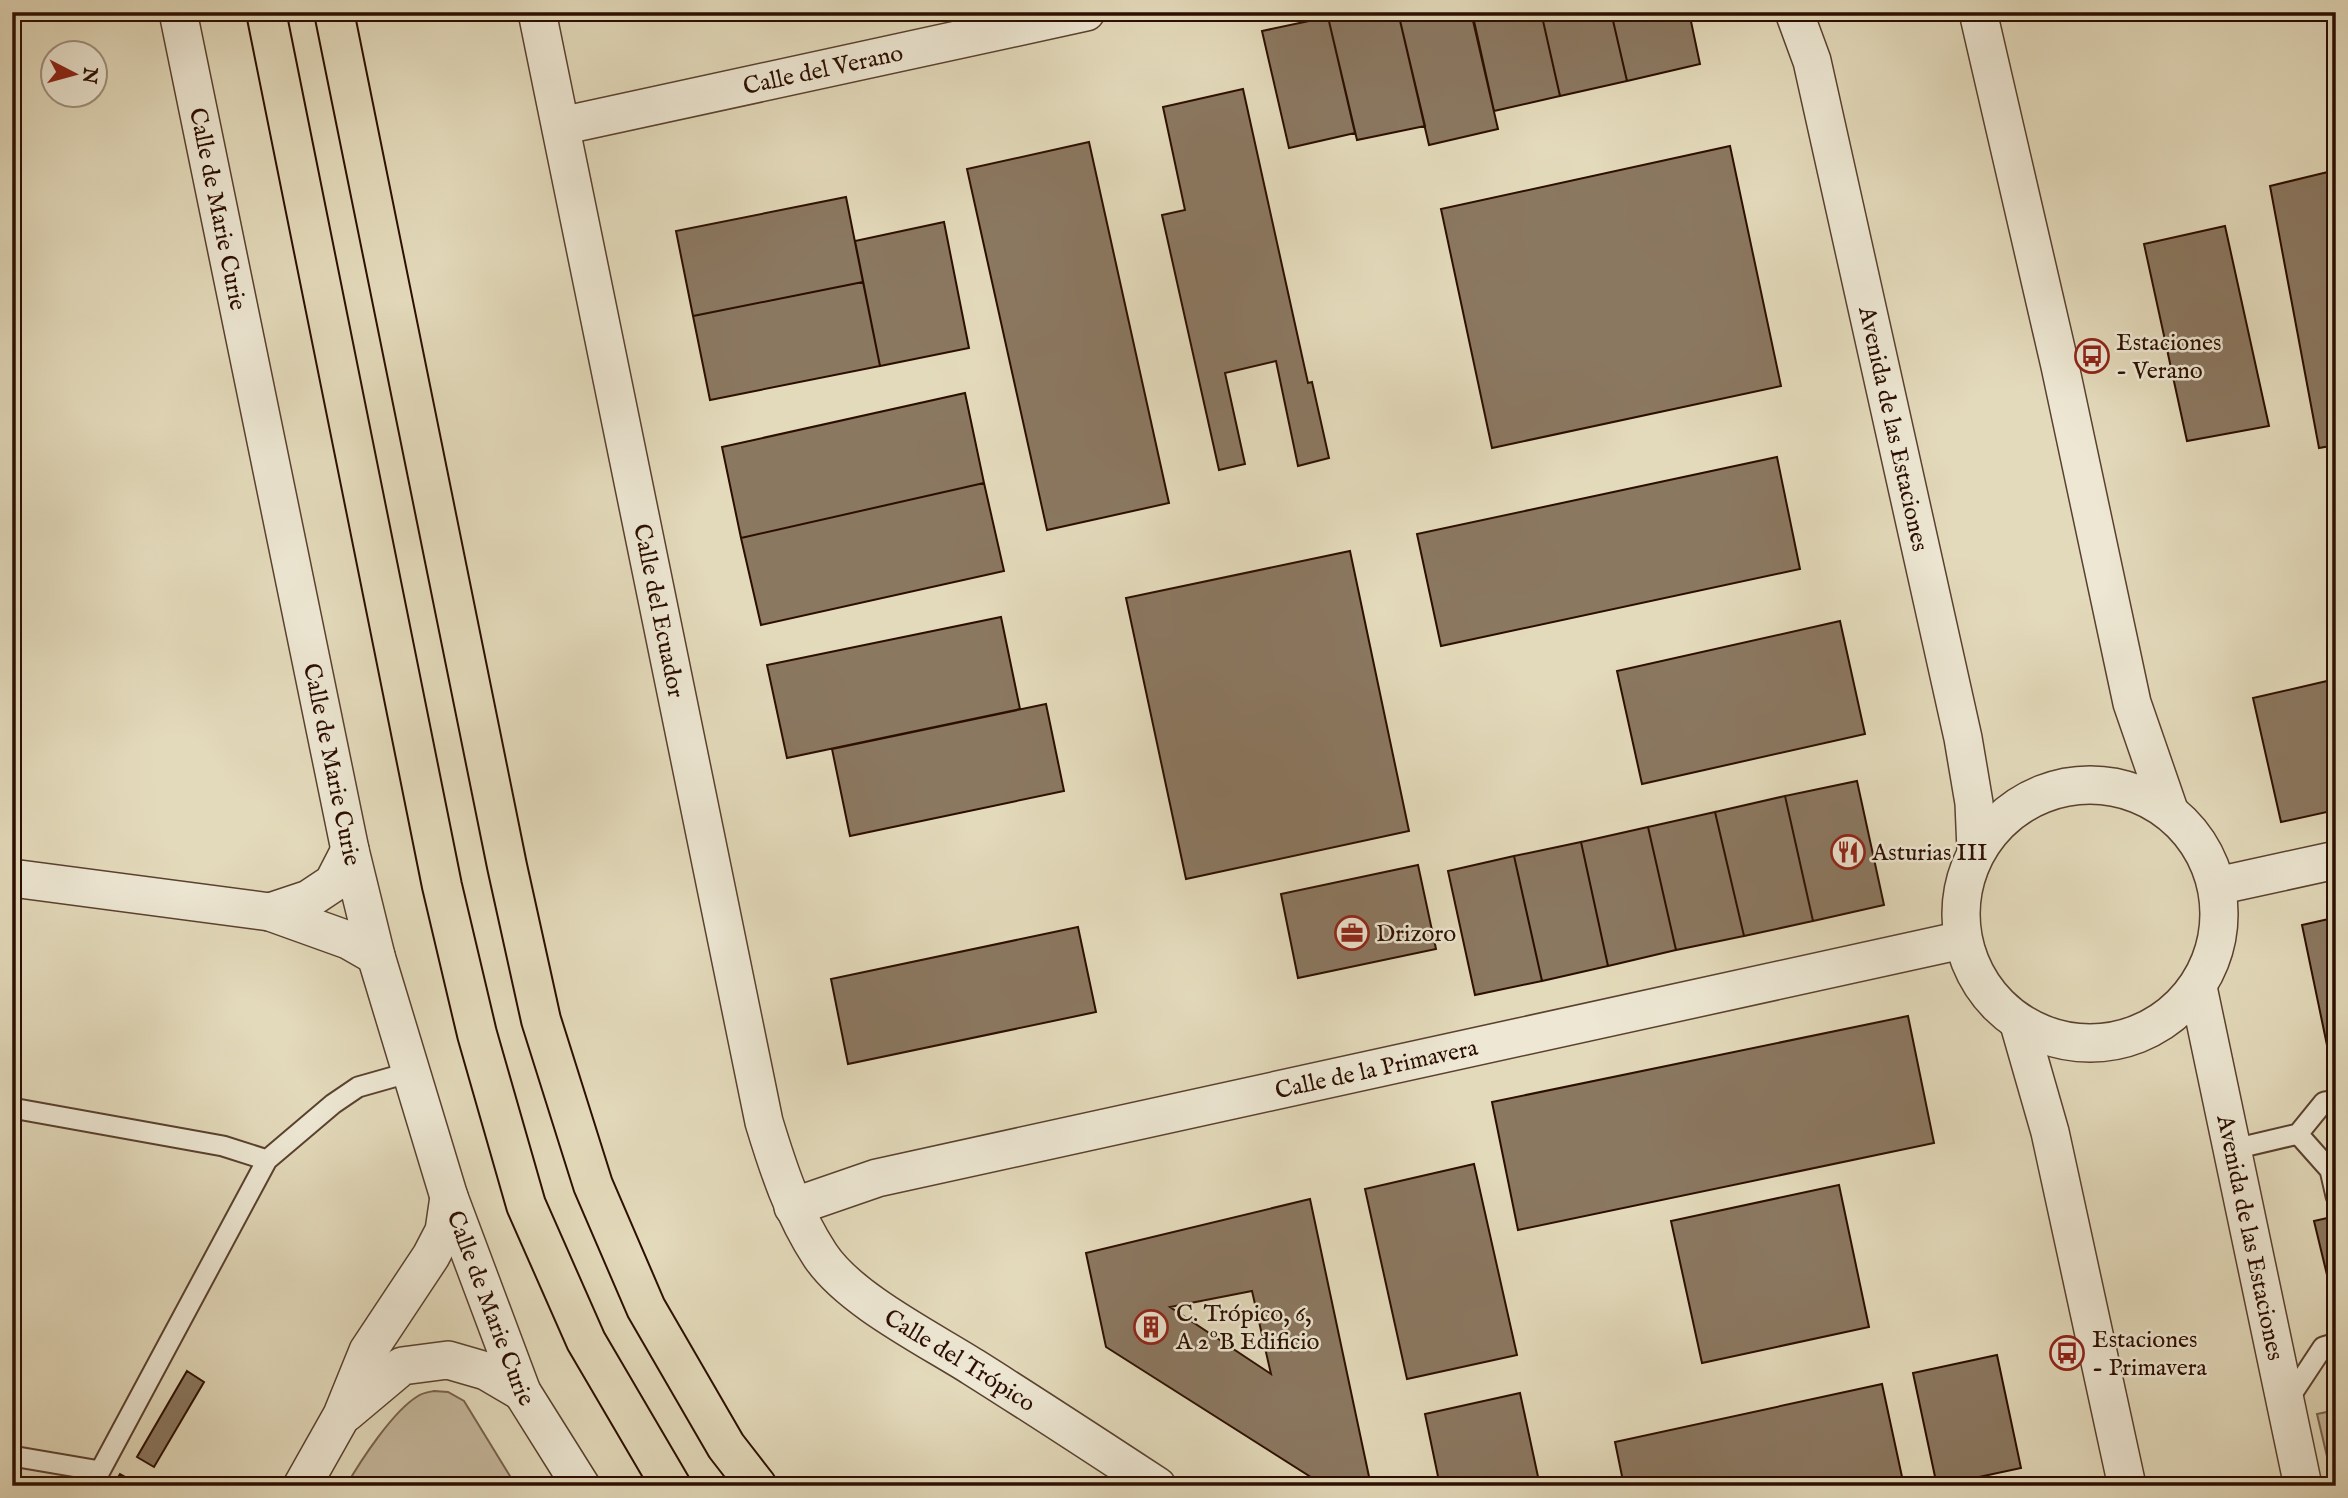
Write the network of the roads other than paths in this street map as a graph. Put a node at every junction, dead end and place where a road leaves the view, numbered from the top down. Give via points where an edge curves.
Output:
1 (178, 12) edge
2 (266, 12) edge
3 (334, 12) edge
4 (537, 12) edge
5 (1086, 12) edge
6 (1794, 12) edge
7 (1978, 12) edge
8 (561, 126) junction
9 (2169, 810) junction
10 (350, 850) junction
11 (1976, 850) junction
12 (2336, 860) edge
13 (12, 878) edge
14 (2217, 886) junction
15 (270, 912) junction
16 (1962, 940) junction
17 (376, 956) junction
18 (2197, 987) junction
19 (2019, 1024) junction
20 (411, 1072) junction
21 (2336, 1100) edge
22 (12, 1108) edge
23 (2298, 1134) junction
24 (2231, 1150) junction
25 (267, 1160) junction
26 (2336, 1196) edge
27 (449, 1197) junction
28 (793, 1207) junction
29 (2336, 1343) edge
30 (522, 1392) junction
31 (2285, 1404) junction
32 (342, 1415) junction
33 (12, 1456) edge
34 (96, 1478) edge
35 (302, 1486) edge
36 (581, 1486) edge
37 (671, 1486) edge
38 (757, 1486) edge
39 (1157, 1486) edge
40 (2127, 1486) edge
41 (2303, 1486) edge

1 - 10 street, Calle de Marie Curie
2 - 37 main road via 442,886 477,1034 526,1205 586,1341
3 - 38 main road via 541,1020 593,1185 646,1308 726,1446
4 - 8 street, Calle del Ecuador
5 - 8 street, Calle del Verano
6 - 11 street, Avenida de las Estaciones via 1812,61 1960,724 1974,803
7 - 9 street via 2132,703
8 - 28 street, Calle del Ecuador via 764,1122
9 - 11 street via 2128,789 2084,783 2058,788 2017,806
9 - 14 street via 2200,844
10 - 15 street via 333,883 309,899
10 - 17 street, Calle de Marie Curie
11 - 16 street via 1961,893
12 - 14 street
13 - 15 street
14 - 18 street via 2216,946
15 - 17 street via 348,940
16 - 19 street via 1978,982
16 - 28 street, Calle de la Primavera via 877,1178
17 - 20 street, Calle de Marie Curie
18 - 19 street via 2164,1022 2123,1041 2060,1041
18 - 24 street, Avenida de las Estaciones
19 - 40 street via 2050,1132
20 - 25 lane via 358,1087
20 - 27 street, Calle de Marie Curie
21 - 23 lane via 2324,1102
22 - 25 lane via 223,1146
23 - 24 lane
23 - 26 lane via 2330,1170
24 - 31 street, Avenida de las Estaciones
25 - 34 lane
27 - 30 street, Calle de Marie Curie
27 - 32 street via 444,1231 368,1351
28 - 39 street, Calle del Trópico via 821,1256 855,1293
29 - 31 lane via 2323,1347
30 - 32 street via 486,1371 448,1360 402,1366
30 - 36 street, Calle de Marie Curie
31 - 41 street, Avenida de las Estaciones
32 - 35 street
33 - 34 lane

